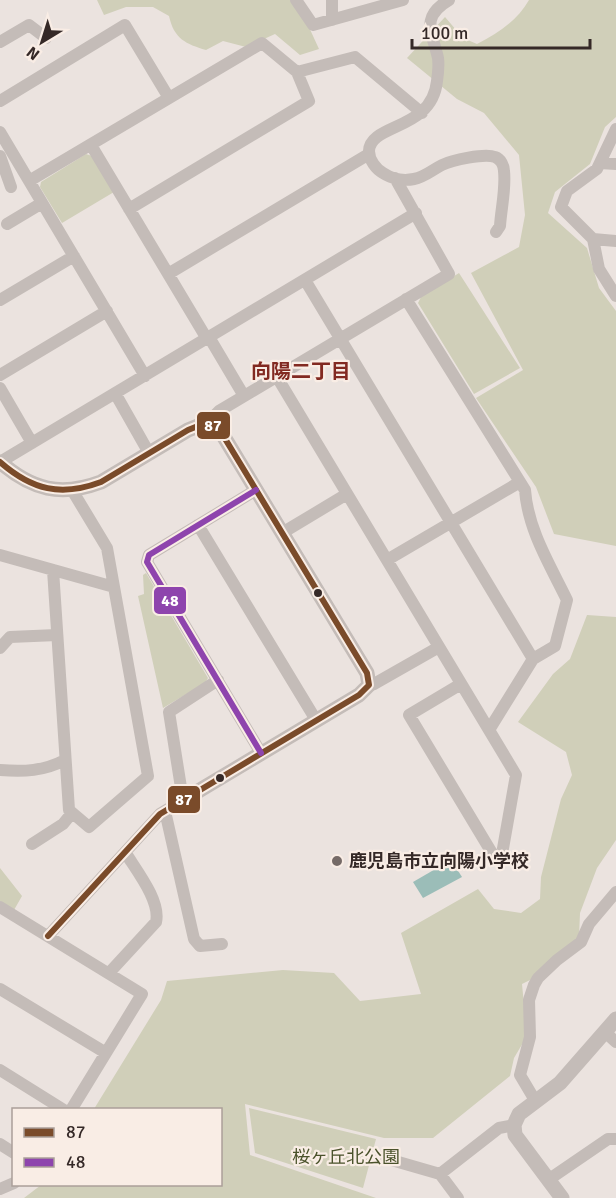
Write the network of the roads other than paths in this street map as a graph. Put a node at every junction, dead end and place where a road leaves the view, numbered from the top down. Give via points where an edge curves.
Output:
1 (296, 0) edge
2 (332, 0) edge
3 (401, 0) edge
4 (449, 0) edge
5 (332, 20) junction
6 (46, 38) dead end
7 (0, 42) edge
8 (297, 72) junction
9 (169, 98) junction
10 (0, 101) edge
11 (422, 113) junction
12 (616, 129) edge
13 (0, 132) edge
14 (91, 145) junction
15 (369, 154) junction
16 (0, 156) edge
17 (600, 163) junction
18 (616, 164) edge
19 (395, 178) junction
20 (29, 181) junction
21 (10, 187) dead end
22 (42, 203) junction
23 (129, 209) junction
24 (416, 213) junction
25 (7, 224) dead end
26 (496, 232) dead end
27 (593, 239) junction
28 (616, 241) edge
29 (74, 256) junction
30 (168, 274) junction
31 (305, 280) junction
32 (616, 296) edge
33 (406, 299) junction
34 (0, 300) edge
35 (106, 311) junction
36 (208, 338) junction
37 (340, 338) junction
38 (0, 375) edge
39 (145, 376) junction
40 (277, 377) junction
41 (0, 388) edge
42 (115, 393) junction
43 (244, 396) junction
44 (208, 422) junction
45 (32, 443) junction
46 (149, 453) junction
47 (1, 465) edge
48 (520, 482) junction
49 (72, 490) junction
50 (256, 490) junction
51 (347, 494) junction
52 (451, 522) junction
53 (198, 525) junction
54 (282, 533) junction
55 (0, 555) edge
56 (387, 560) junction
57 (53, 570) junction
58 (114, 587) junction
59 (57, 635) junction
60 (439, 647) junction
61 (0, 648) edge
62 (533, 659) junction
63 (218, 680) junction
64 (461, 684) junction
65 (369, 685) junction
66 (316, 720) junction
67 (489, 730) junction
68 (261, 753) junction
69 (65, 760) junction
70 (0, 770) edge
71 (181, 801) junction
72 (165, 811) junction
73 (72, 813) junction
74 (32, 844) dead end
75 (125, 852) junction
76 (616, 892) edge
77 (0, 908) edge
78 (48, 936) junction
79 (222, 944) dead end
80 (109, 974) junction
81 (0, 989) edge
82 (616, 1019) edge
83 (610, 1037) edge
84 (106, 1053) junction
85 (0, 1070) edge
86 (536, 1102) junction
87 (61, 1108) edge
88 (72, 1108) edge
89 (514, 1125) junction
90 (616, 1139) edge
91 (381, 1157) dead end
92 (440, 1174) junction
93 (549, 1180) junction
94 (458, 1198) edge
95 (562, 1198) edge

1 - 5 street via 313,25
2 - 5 street
3 - 5 street
4 - 11 street via 437,7 429,25 438,59 437,88
6 - 7 street via 30,25
8 - 9 street via 262,43
8 - 11 street via 355,57
8 - 23 street via 309,101
9 - 10 street via 125,25
9 - 14 street
11 - 15 street via 376,137
12 - 17 street
13 - 20 street
14 - 20 street
14 - 23 street
15 - 19 street via 378,170
15 - 30 street
16 - 21 street
17 - 18 street
17 - 27 street via 567,191 561,207
19 - 24 street
19 - 26 street via 414,179 446,163 494,156 501,160 505,170 500,226
20 - 22 street
22 - 25 street
22 - 29 street
23 - 30 street
24 - 31 street
24 - 33 street via 449,274
27 - 28 street
27 - 32 street via 598,269
29 - 34 street
29 - 35 street
30 - 36 street
31 - 36 street
31 - 37 street
33 - 37 street
33 - 48 street
35 - 38 street
35 - 39 street
36 - 39 street
36 - 43 street
37 - 40 street
37 - 52 street
39 - 42 street
40 - 43 street
40 - 51 street
41 - 45 street
42 - 45 street
42 - 46 street
43 - 44 street
44 - 46 street
44 - 50 street via 218,428
45 - 47 street
46 - 49 street via 101,482
47 - 49 street via 22,480 46,489
48 - 52 street
48 - 62 street via 537,538 567,600 555,646
49 - 58 street via 107,548
50 - 53 street
50 - 54 street
51 - 54 street
51 - 56 street
52 - 56 street
52 - 62 street
53 - 63 street via 149,555 147,562
53 - 66 street
54 - 65 street via 367,673
55 - 57 street
56 - 60 street
57 - 58 street
57 - 59 street
58 - 73 street via 148,776 89,827
59 - 61 street via 10,637
59 - 69 street
60 - 64 street
60 - 65 street
62 - 67 street
63 - 68 street
63 - 71 street via 169,712
64 - 67 street
64 - 67 street via 409,715 495,858 502,854 516,775
65 - 66 street
66 - 68 street
68 - 71 street
69 - 70 street via 27,772
69 - 73 street
71 - 72 street
72 - 75 street
72 - 79 street via 194,939 200,946
73 - 74 street via 63,824
75 - 78 street
75 - 80 street via 158,914 156,922
76 - 86 street via 589,924 581,942 537,978 534,985 529,1000 530,1037 520,1075
77 - 78 street
78 - 80 street
80 - 84 street via 142,993
81 - 84 street
82 - 83 street
83 - 86 street
84 - 88 street
85 - 87 street
86 - 89 street via 519,1114
89 - 92 street via 499,1128
89 - 93 street via 515,1134
90 - 93 street via 608,1139
91 - 92 street
92 - 94 street
93 - 95 street

